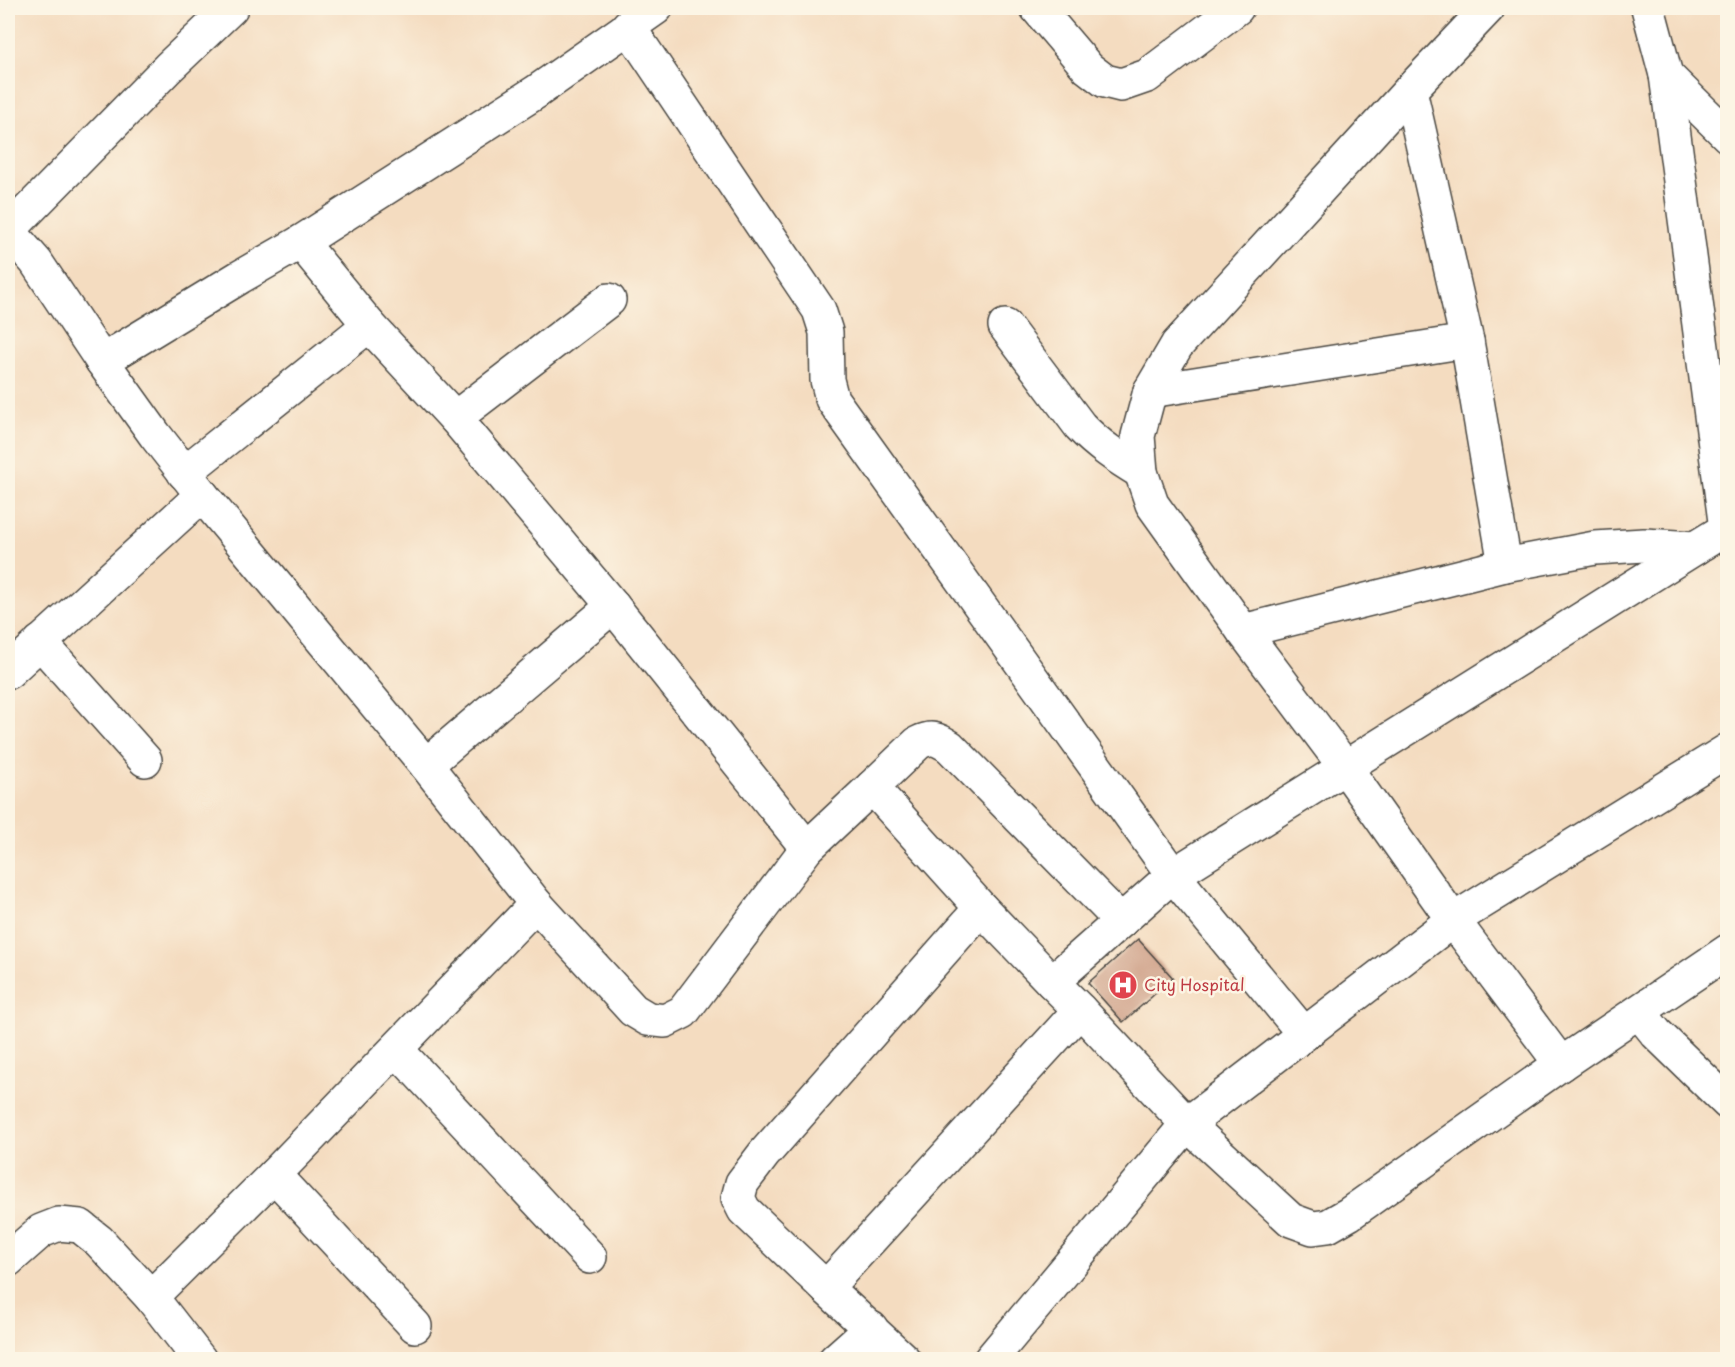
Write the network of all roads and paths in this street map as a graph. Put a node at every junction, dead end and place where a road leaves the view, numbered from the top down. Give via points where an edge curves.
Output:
1 (231, 8) edge
2 (656, 8) edge
3 (1036, 8) edge
4 (1237, 8) edge
5 (1488, 8) edge
6 (1650, 9) edge
7 (628, 26) junction
8 (1666, 75) junction
9 (1410, 90) junction
10 (1728, 136) edge
11 (8, 231) edge
12 (301, 242) junction
13 (609, 300) dead end
14 (369, 325) junction
15 (1005, 326) dead end
16 (1467, 341) junction
17 (102, 361) junction
18 (1150, 391) junction
19 (455, 418) junction
20 (1141, 472) junction
21 (193, 484) junction
22 (1727, 530) edge
23 (1695, 548) junction
24 (1505, 565) junction
25 (613, 606) junction
26 (1243, 631) junction
27 (40, 642) junction
28 (8, 672) edge
29 (1728, 750) edge
30 (145, 760) dead end
31 (426, 765) junction
32 (1346, 766) junction
33 (872, 787) junction
34 (807, 848) junction
35 (1173, 875) junction
36 (536, 904) junction
37 (981, 908) junction
38 (1453, 920) junction
39 (1121, 921) junction
40 (1728, 951) edge
41 (1052, 982) junction
42 (1080, 1010) junction
43 (1638, 1012) junction
44 (1304, 1034) junction
45 (397, 1050) junction
46 (1561, 1064) junction
47 (1728, 1103) edge
48 (1187, 1124) junction
49 (274, 1175) junction
50 (590, 1257) dead end
51 (8, 1260) edge
52 (826, 1288) junction
53 (151, 1297) junction
54 (414, 1326) dead end
55 (871, 1328) junction
56 (200, 1359) edge
57 (835, 1359) edge
58 (904, 1359) edge
59 (990, 1359) edge

1 - 11 street
2 - 7 street
3 - 4 street via 1088,68 1105,81 1121,85 1147,76
5 - 9 street
6 - 8 street
7 - 12 street via 536,92
7 - 35 street via 819,310 826,332 827,380 832,399
8 - 10 street
8 - 22 street
9 - 16 street
9 - 18 street via 1177,345
11 - 17 street via 36,262
12 - 14 street
12 - 17 street
13 - 19 street
14 - 19 street
14 - 21 street
15 - 20 street via 1092,439
16 - 18 street
16 - 24 street
17 - 21 street
18 - 20 street via 1138,436
19 - 25 street
20 - 26 street via 1152,504
21 - 27 street
21 - 31 street
22 - 23 street
23 - 24 street via 1595,548
23 - 32 street
24 - 26 street
25 - 31 street
25 - 34 street
26 - 32 street
27 - 28 street
27 - 30 street
29 - 38 street
31 - 36 street
32 - 35 street
32 - 38 street
33 - 34 street
33 - 37 street
33 - 39 street via 918,743 939,740
34 - 36 street via 683,1012 665,1021 648,1019 633,1010
35 - 39 street
35 - 44 street
36 - 45 street
37 - 41 street
37 - 52 street via 742,1183 738,1198 744,1209
38 - 44 street
38 - 46 street
39 - 41 street
40 - 43 street
41 - 42 street
42 - 48 street
42 - 52 street
43 - 46 street
43 - 47 street
44 - 48 street
45 - 49 street
45 - 50 street
46 - 48 street via 1328,1226 1313,1227 1291,1220
48 - 59 street
49 - 53 street
49 - 54 street
51 - 53 street via 41,1231 59,1224 80,1226
52 - 55 street
53 - 56 street
55 - 57 street
55 - 58 street

